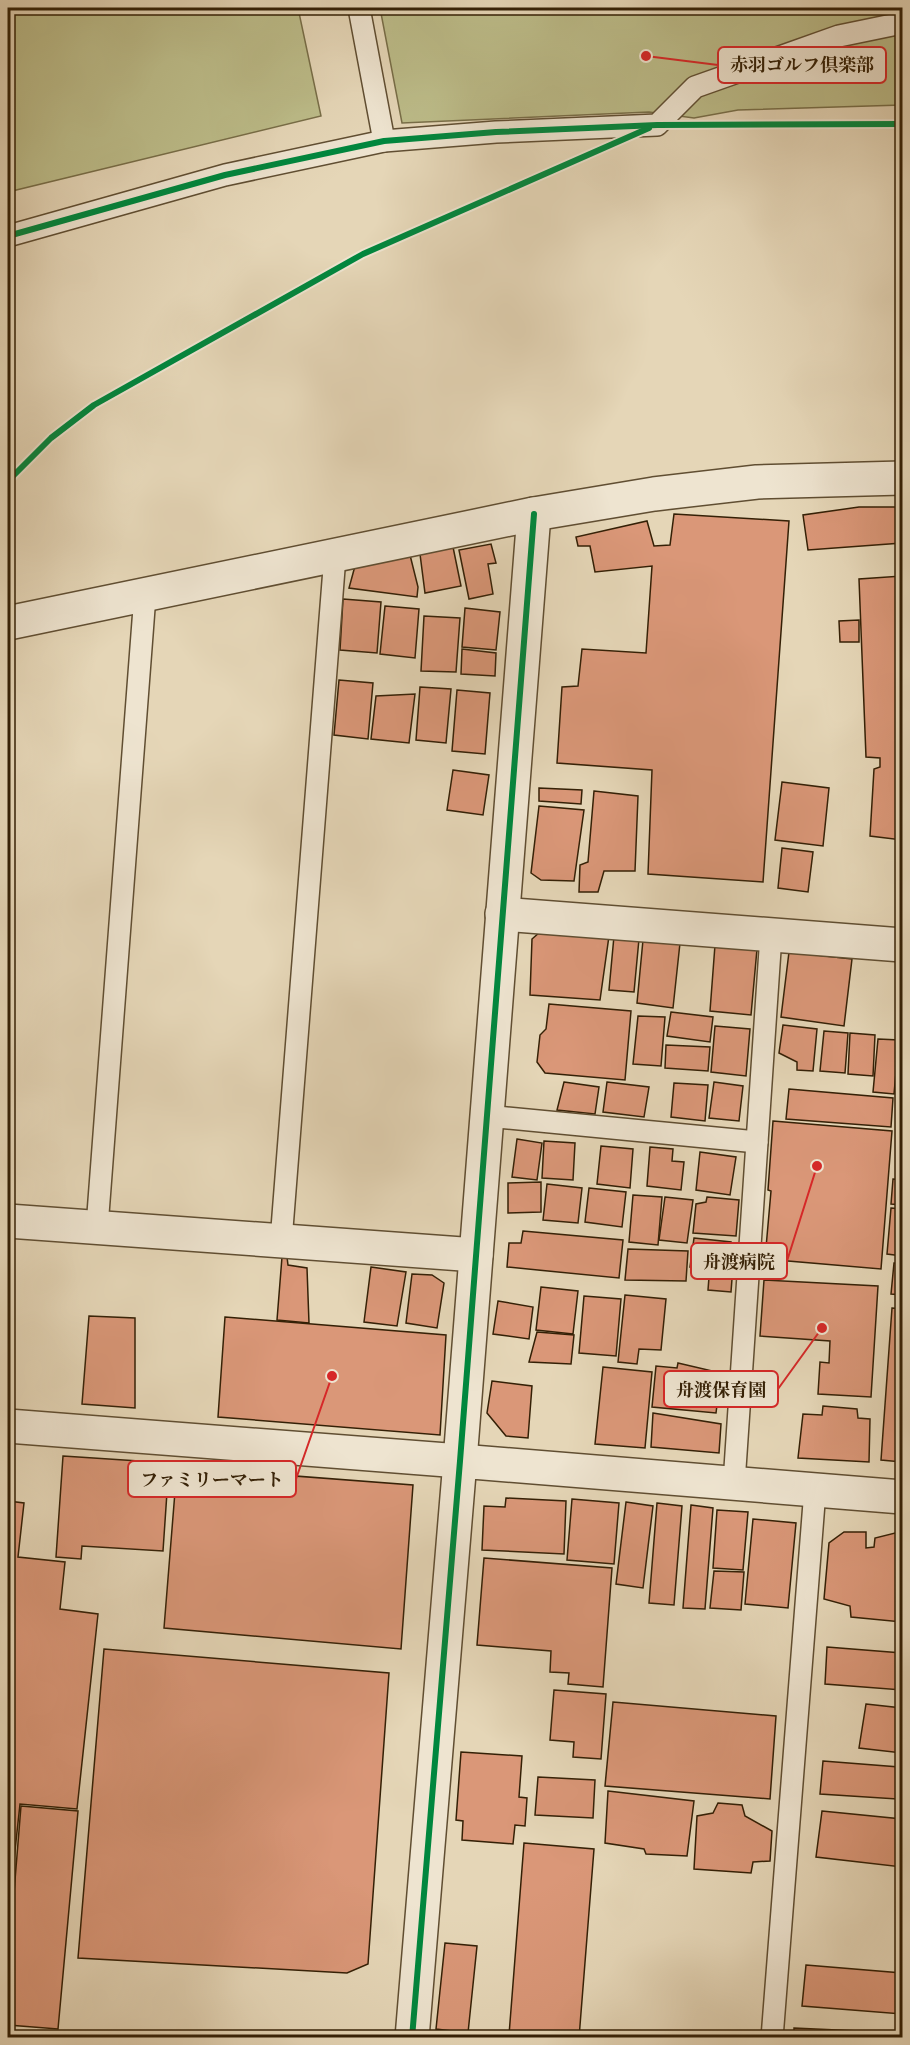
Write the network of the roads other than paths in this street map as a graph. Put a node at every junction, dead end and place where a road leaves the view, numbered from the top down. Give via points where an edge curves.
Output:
1 (359, 8) edge
2 (903, 23) edge
3 (384, 141) junction
4 (8, 236) edge
5 (903, 478) edge
6 (534, 514) junction
7 (335, 556) junction
8 (145, 595) junction
9 (8, 624) edge
10 (502, 914) junction
11 (771, 935) junction
12 (903, 945) edge
13 (487, 1116) junction
14 (757, 1142) junction
15 (8, 1221) edge
16 (97, 1227) junction
17 (281, 1241) junction
18 (476, 1255) junction
19 (8, 1426) edge
20 (460, 1461) junction
21 (734, 1483) junction
22 (815, 1490) junction
23 (903, 1497) edge
24 (412, 2037) edge
25 (772, 2037) edge

1 - 3 lane
2 - 3 lane via 839,36 695,87 657,125
3 - 4 lane via 225,175
5 - 6 street via 757,482
6 - 7 street
6 - 10 street
7 - 8 street
7 - 17 lane
8 - 9 street
8 - 16 lane
10 - 11 street
10 - 13 street
11 - 12 street
11 - 14 lane
13 - 14 lane
13 - 18 street
14 - 21 lane
15 - 16 street
16 - 17 street
17 - 18 street
18 - 20 street
19 - 20 street
20 - 21 street
20 - 24 street
21 - 22 street
22 - 23 street
22 - 25 lane

